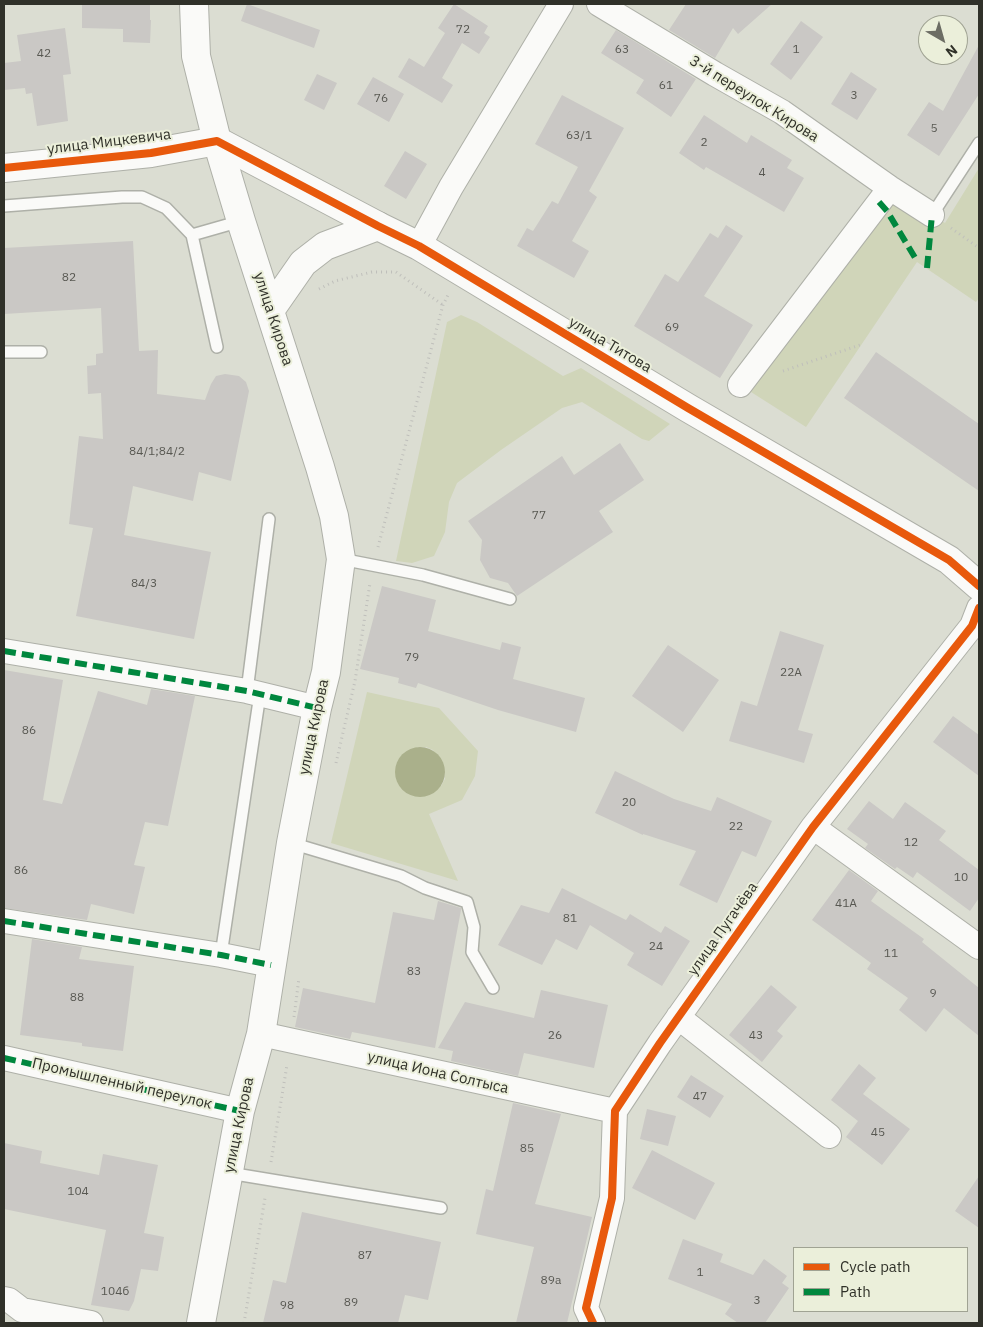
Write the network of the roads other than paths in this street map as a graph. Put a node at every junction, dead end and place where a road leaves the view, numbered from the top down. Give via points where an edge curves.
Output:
1 (194, 4) edge
2 (561, 4) edge
3 (599, 4) edge
4 (217, 141) junction
5 (979, 143) edge
6 (4, 168) edge
7 (890, 188) junction
8 (4, 206) edge
9 (932, 215) joint
10 (241, 221) junction
11 (378, 226) junction
12 (192, 235) junction
13 (419, 246) junction
14 (271, 309) junction
15 (217, 347) dead end
16 (4, 352) edge
17 (41, 352) dead end
18 (740, 384) dead end
19 (269, 519) dead end
20 (341, 559) junction
21 (979, 586) edge
22 (510, 599) dead end
23 (979, 608) edge
24 (4, 651) edge
25 (254, 692) junction
26 (317, 708) junction
27 (813, 827) junction
28 (291, 843) junction
29 (4, 921) edge
30 (979, 947) edge
31 (220, 955) junction
32 (271, 965) junction
33 (493, 988) dead end
34 (678, 1017) junction
35 (260, 1034) junction
36 (4, 1058) edge
37 (240, 1111) junction
38 (616, 1111) junction
39 (829, 1136) dead end
40 (229, 1173) junction
41 (442, 1208) dead end
42 (4, 1299) edge
43 (589, 1316) edge
44 (91, 1323) edge
45 (201, 1323) edge

1 - 4 main road via 196,56
2 - 13 street
3 - 7 street, 3-й переулок Кирова via 782,112
4 - 6 main road, улица Мицкевича via 151,153
4 - 10 main road, улица Кирова
4 - 11 main road, улица Титова
5 - 9 lane
7 - 9 street, 3-й переулок Кирова
7 - 18 street
8 - 12 lane via 142,197 166,208
10 - 12 lane
10 - 14 main road, улица Кирова
11 - 13 main road, улица Титова
11 - 14 main road via 325,246 303,263
12 - 15 lane
13 - 21 main road, улица Титова via 948,560
14 - 20 main road, улица Кирова via 334,516
16 - 17 lane
19 - 25 lane
20 - 22 lane via 423,574
20 - 26 main road, улица Кирова via 326,672
23 - 27 street, улица Пугачёва via 972,626
24 - 25 street
25 - 26 street
25 - 31 lane
26 - 28 main road, улица Кирова
27 - 30 street
27 - 34 street, улица Пугачёва
28 - 32 main road, улица Кирова
28 - 33 lane via 401,876 467,902 474,927 472,952
29 - 31 street
31 - 32 street
32 - 35 main road, улица Кирова
34 - 38 street, улица Пугачёва
34 - 39 street
35 - 37 main road, улица Кирова
35 - 38 street, улица Иона Солтыса
36 - 37 street, Промышленный переулок
37 - 40 main road, улица Кирова
38 - 43 street via 612,1198
40 - 41 lane
40 - 45 main road, улица Кирова
42 - 44 street via 22,1310

